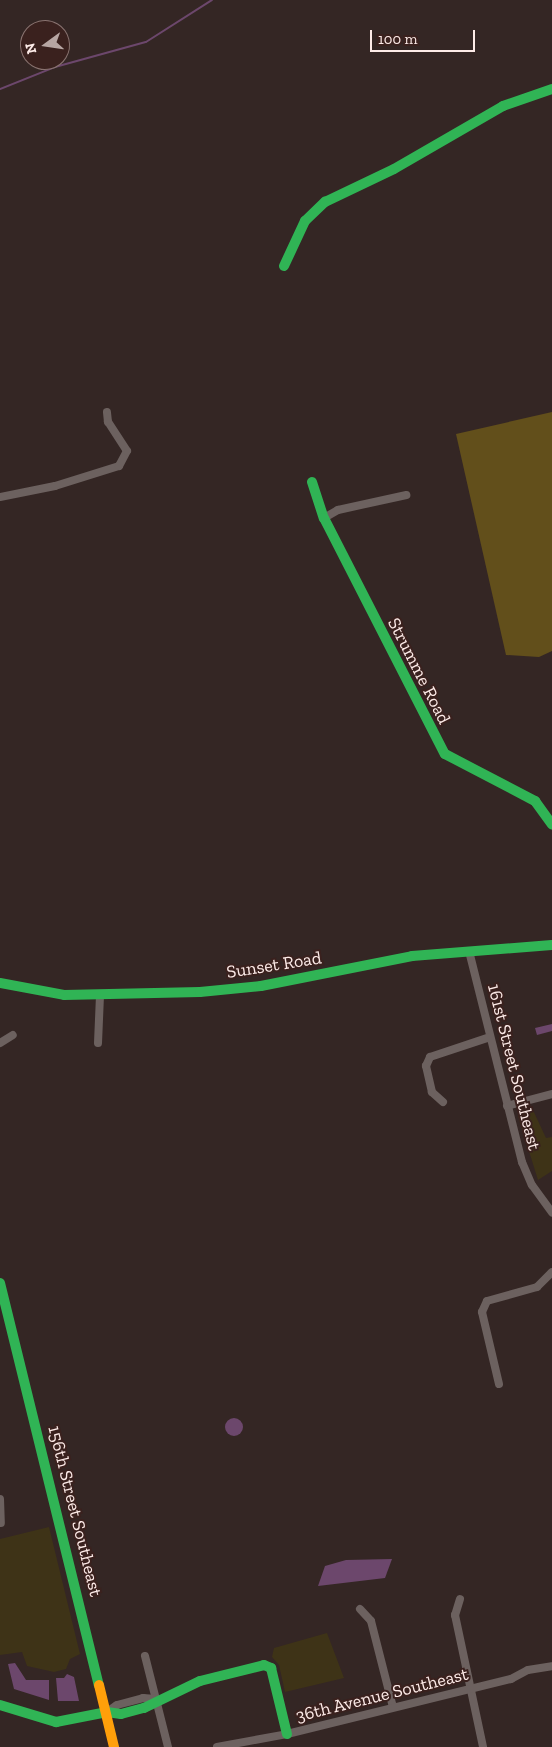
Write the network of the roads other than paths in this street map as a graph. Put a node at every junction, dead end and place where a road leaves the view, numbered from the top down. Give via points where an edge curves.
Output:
1 (552, 89) edge
2 (284, 266) dead end
3 (107, 412) dead end
4 (312, 482) dead end
5 (406, 495) dead end
6 (0, 497) edge
7 (324, 518) junction
8 (552, 824) edge
9 (552, 945) edge
10 (469, 951) junction
11 (0, 983) edge
12 (100, 995) junction
13 (13, 1035) dead end
14 (490, 1037) junction
15 (0, 1043) edge
16 (98, 1043) dead end
17 (552, 1094) edge
18 (443, 1102) dead end
19 (507, 1106) junction
20 (550, 1208) edge
21 (552, 1272) edge
22 (0, 1283) edge
23 (499, 1384) dead end
24 (0, 1499) edge
25 (1, 1523) edge
26 (460, 1599) dead end
27 (360, 1609) dead end
28 (146, 1656) dead end
29 (552, 1666) edge
30 (472, 1689) junction
31 (156, 1699) junction
32 (0, 1705) edge
33 (393, 1707) junction
34 (107, 1712) junction
35 (287, 1734) junction
36 (114, 1747) edge
37 (168, 1747) edge
38 (217, 1747) edge
39 (483, 1747) edge

1 - 2 street via 503,106 404,164 321,206 301,228
3 - 6 street via 108,422 127,451 119,466 65,484
4 - 7 street, Strumme Road
5 - 7 street via 338,510
7 - 8 street, Strumme Road via 445,754 535,801
9 - 10 street, Sunset Road
10 - 12 street, Sunset Road via 412,956 261,986 200,992
10 - 14 street, 161st Street Southeast
11 - 12 street, Sunset Road via 36,992
12 - 16 street
13 - 15 street
14 - 18 street via 430,1057 426,1066 432,1092
14 - 19 street, 161st Street Southeast
17 - 19 street
19 - 20 street, 161st Street Southeast via 522,1162
21 - 23 street via 537,1287 487,1301 482,1312
22 - 34 street, 156th Street Southeast
24 - 25 street
26 - 30 street via 455,1615
27 - 33 street via 372,1621
28 - 31 street
29 - 30 street, 36th Avenue Southeast via 528,1670 511,1679
30 - 33 street, 36th Avenue Southeast
30 - 39 street
31 - 34 street via 144,1708 121,1714
31 - 35 street via 200,1680 264,1665 271,1668
31 - 37 street
32 - 34 street via 56,1722
33 - 35 street, 36th Avenue Southeast
34 - 36 street, 156th Street Southeast
35 - 38 street, 36th Avenue Southeast

